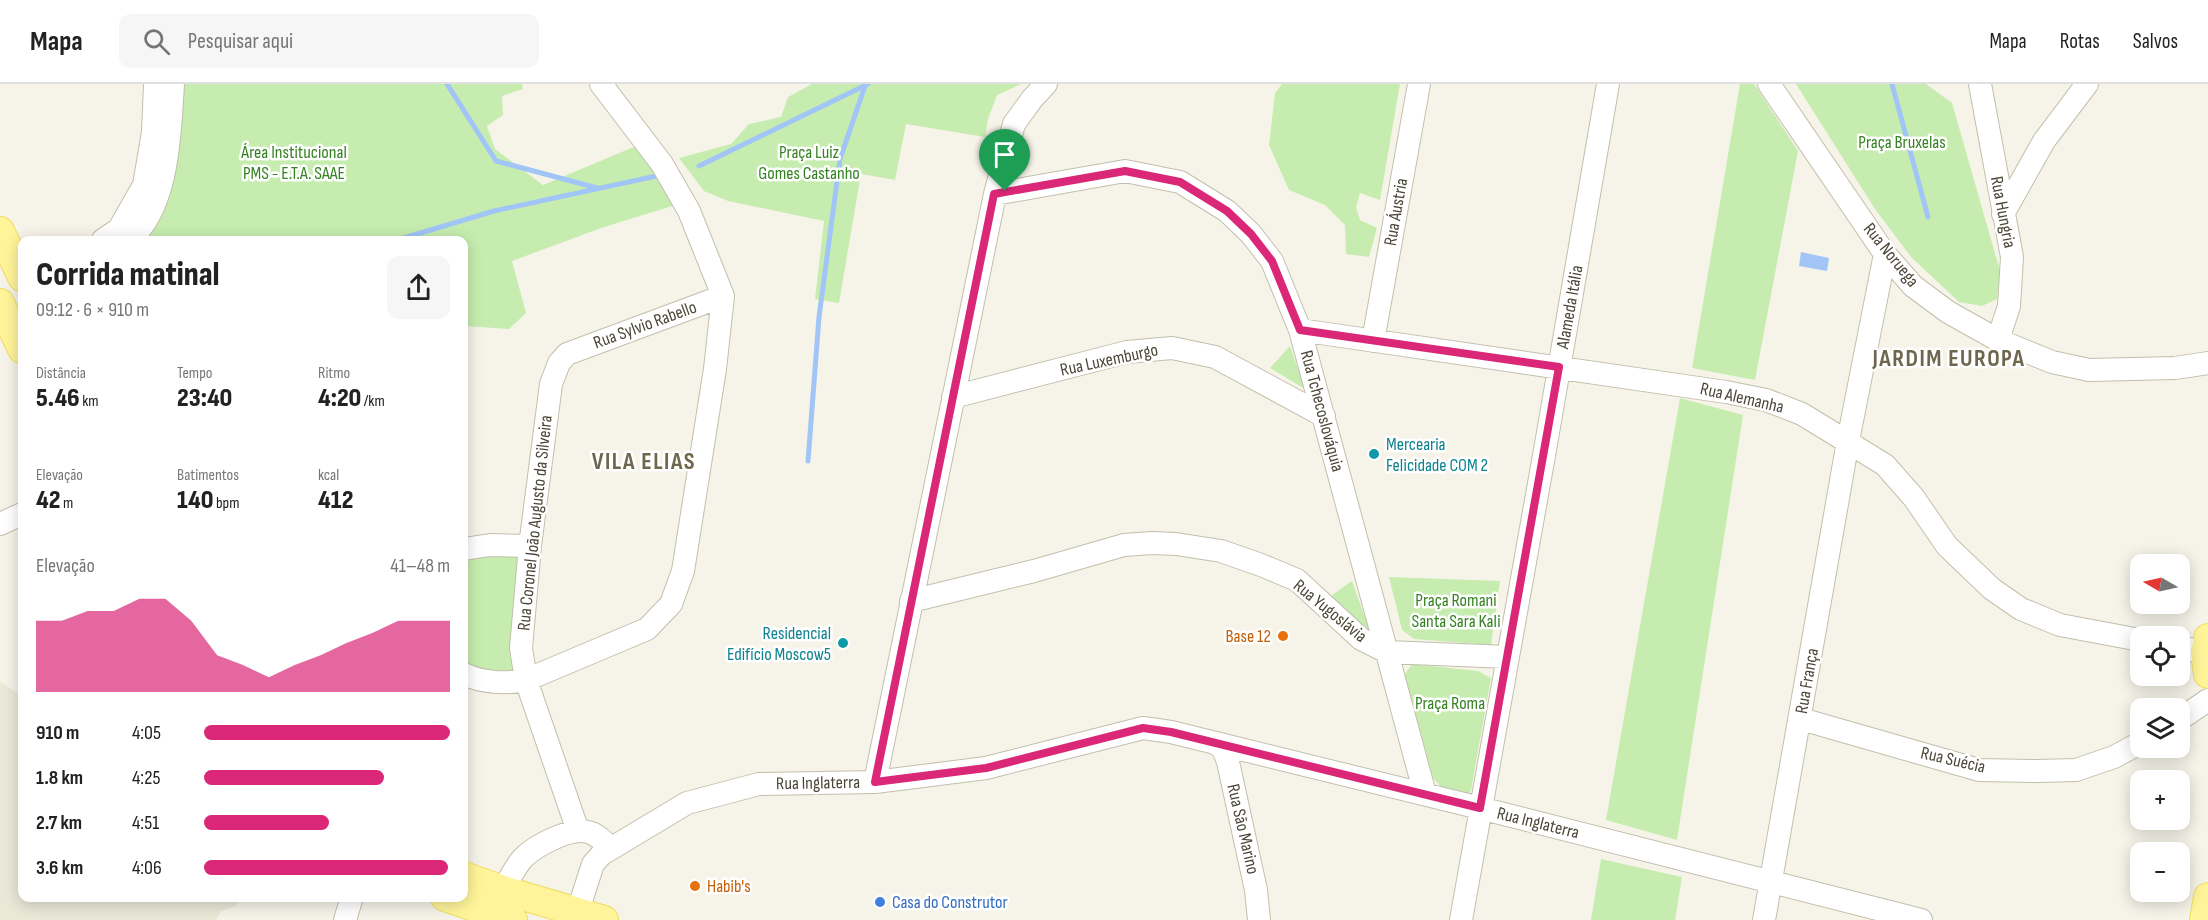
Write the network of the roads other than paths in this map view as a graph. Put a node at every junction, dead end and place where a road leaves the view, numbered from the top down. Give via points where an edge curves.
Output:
1 (155, 84) edge
2 (173, 84) edge
3 (601, 84) edge
4 (1046, 84) edge
5 (1419, 84) edge
6 (1608, 84) edge
7 (1769, 84) edge
8 (1980, 84) edge
9 (2087, 84) edge
10 (162, 133) junction
11 (994, 194) junction
12 (2002, 214) junction
13 (0, 231) edge
14 (109, 236) edge
15 (134, 236) edge
16 (1885, 254) junction
17 (18, 269) edge
18 (723, 296) junction
19 (0, 303) edge
20 (1300, 330) junction
21 (1998, 340) junction
22 (18, 341) edge
23 (1373, 341) junction
24 (567, 354) joint
25 (2208, 363) edge
26 (1559, 367) junction
27 (953, 397) junction
28 (1324, 416) junction
29 (1848, 441) junction
30 (18, 516) edge
31 (0, 524) edge
32 (530, 546) junction
33 (468, 549) edge
34 (911, 601) junction
35 (2130, 638) edge
36 (1386, 652) junction
37 (1508, 657) junction
38 (468, 676) edge
39 (526, 680) junction
40 (2208, 700) edge
41 (2190, 712) edge
42 (1801, 719) junction
43 (1215, 743) junction
44 (2130, 748) edge
45 (875, 782) junction
46 (1425, 794) junction
47 (1480, 808) junction
48 (578, 831) junction
49 (611, 848) junction
50 (468, 877) edge
51 (1770, 881) junction
52 (503, 890) junction
53 (350, 902) edge
54 (460, 902) edge
55 (585, 917) edge
56 (345, 920) edge
57 (513, 920) edge
58 (1259, 920) edge
59 (1461, 920) edge
60 (1764, 920) edge
61 (1921, 920) edge

1 - 10 street
2 - 10 street
3 - 18 street via 676,185
4 - 11 street via 1014,124
5 - 23 street, Rua Áustria
6 - 26 street, Alameda Itália
7 - 16 street, Rua Noruega
8 - 12 street, Rua Hungria
9 - 12 street via 2044,141
10 - 14 street via 144,185 118,229
10 - 15 street via 164,174 155,201
11 - 20 street, Rua Tchecoslováquia via 1125,171 1180,182 1227,211 1251,234 1272,261
11 - 27 street
12 - 21 street, Rua Hungria via 2012,257 2009,306
13 - 17 main road
16 - 21 street, Rua Noruega via 1913,286 1948,312
16 - 29 street, Rua França
18 - 24 street, Rua Sylvio Rabello
18 - 39 street via 683,571 672,604 647,629
19 - 22 main road
20 - 23 street, Rua Alemanha
20 - 28 street, Rua Tchecoslováquia
21 - 25 street, Rua Noruega via 2052,362 2089,370 2175,368
23 - 26 street, Rua Alemanha
24 - 32 street, Rua Coronel João Augusto da Silveira via 551,384
26 - 29 street, Rua Alemanha via 1766,400 1802,414
26 - 37 street, Alameda Itália
27 - 28 street, Rua Luxemburgo via 1126,352 1172,348 1215,357
27 - 34 street
28 - 36 street, Rua Tchecoslováquia
29 - 35 street, Rua Alemanha via 1885,465 1947,546 1992,589 2021,609 2060,626
29 - 42 street, Rua França
30 - 31 street
32 - 33 street
32 - 39 street, Rua Coronel João Augusto da Silveira via 521,648
34 - 36 street, Rua Yugoslávia via 1124,545 1176,544 1221,551 1297,580 1361,639
34 - 45 street
36 - 37 street, Rua Yugoslávia
36 - 46 street, Rua Tchecoslováquia
37 - 47 street, Alameda Itália
38 - 39 street via 512,683
39 - 48 street, Rua Coronel João Augusto da Silveira
40 - 41 street
42 - 44 street, Rua Suécia via 1978,770 2076,770
42 - 51 street, Rua França
43 - 45 street, Rua Inglaterra via 1143,728 986,768
43 - 46 street, Rua Inglaterra
43 - 58 street, Rua São Marino via 1223,749 1228,762
45 - 49 street, Rua Inglaterra via 759,784 687,803
46 - 47 street, Rua Inglaterra
47 - 51 street, Rua Inglaterra
47 - 59 street, Alameda Itália
48 - 49 street via 589,832
48 - 52 street via 535,848 522,860
49 - 55 street, Rua Inglaterra via 593,864
50 - 52 main road
51 - 60 street, Rua França
51 - 61 street, Rua Inglaterra
52 - 55 main road
53 - 56 street
54 - 57 main road

